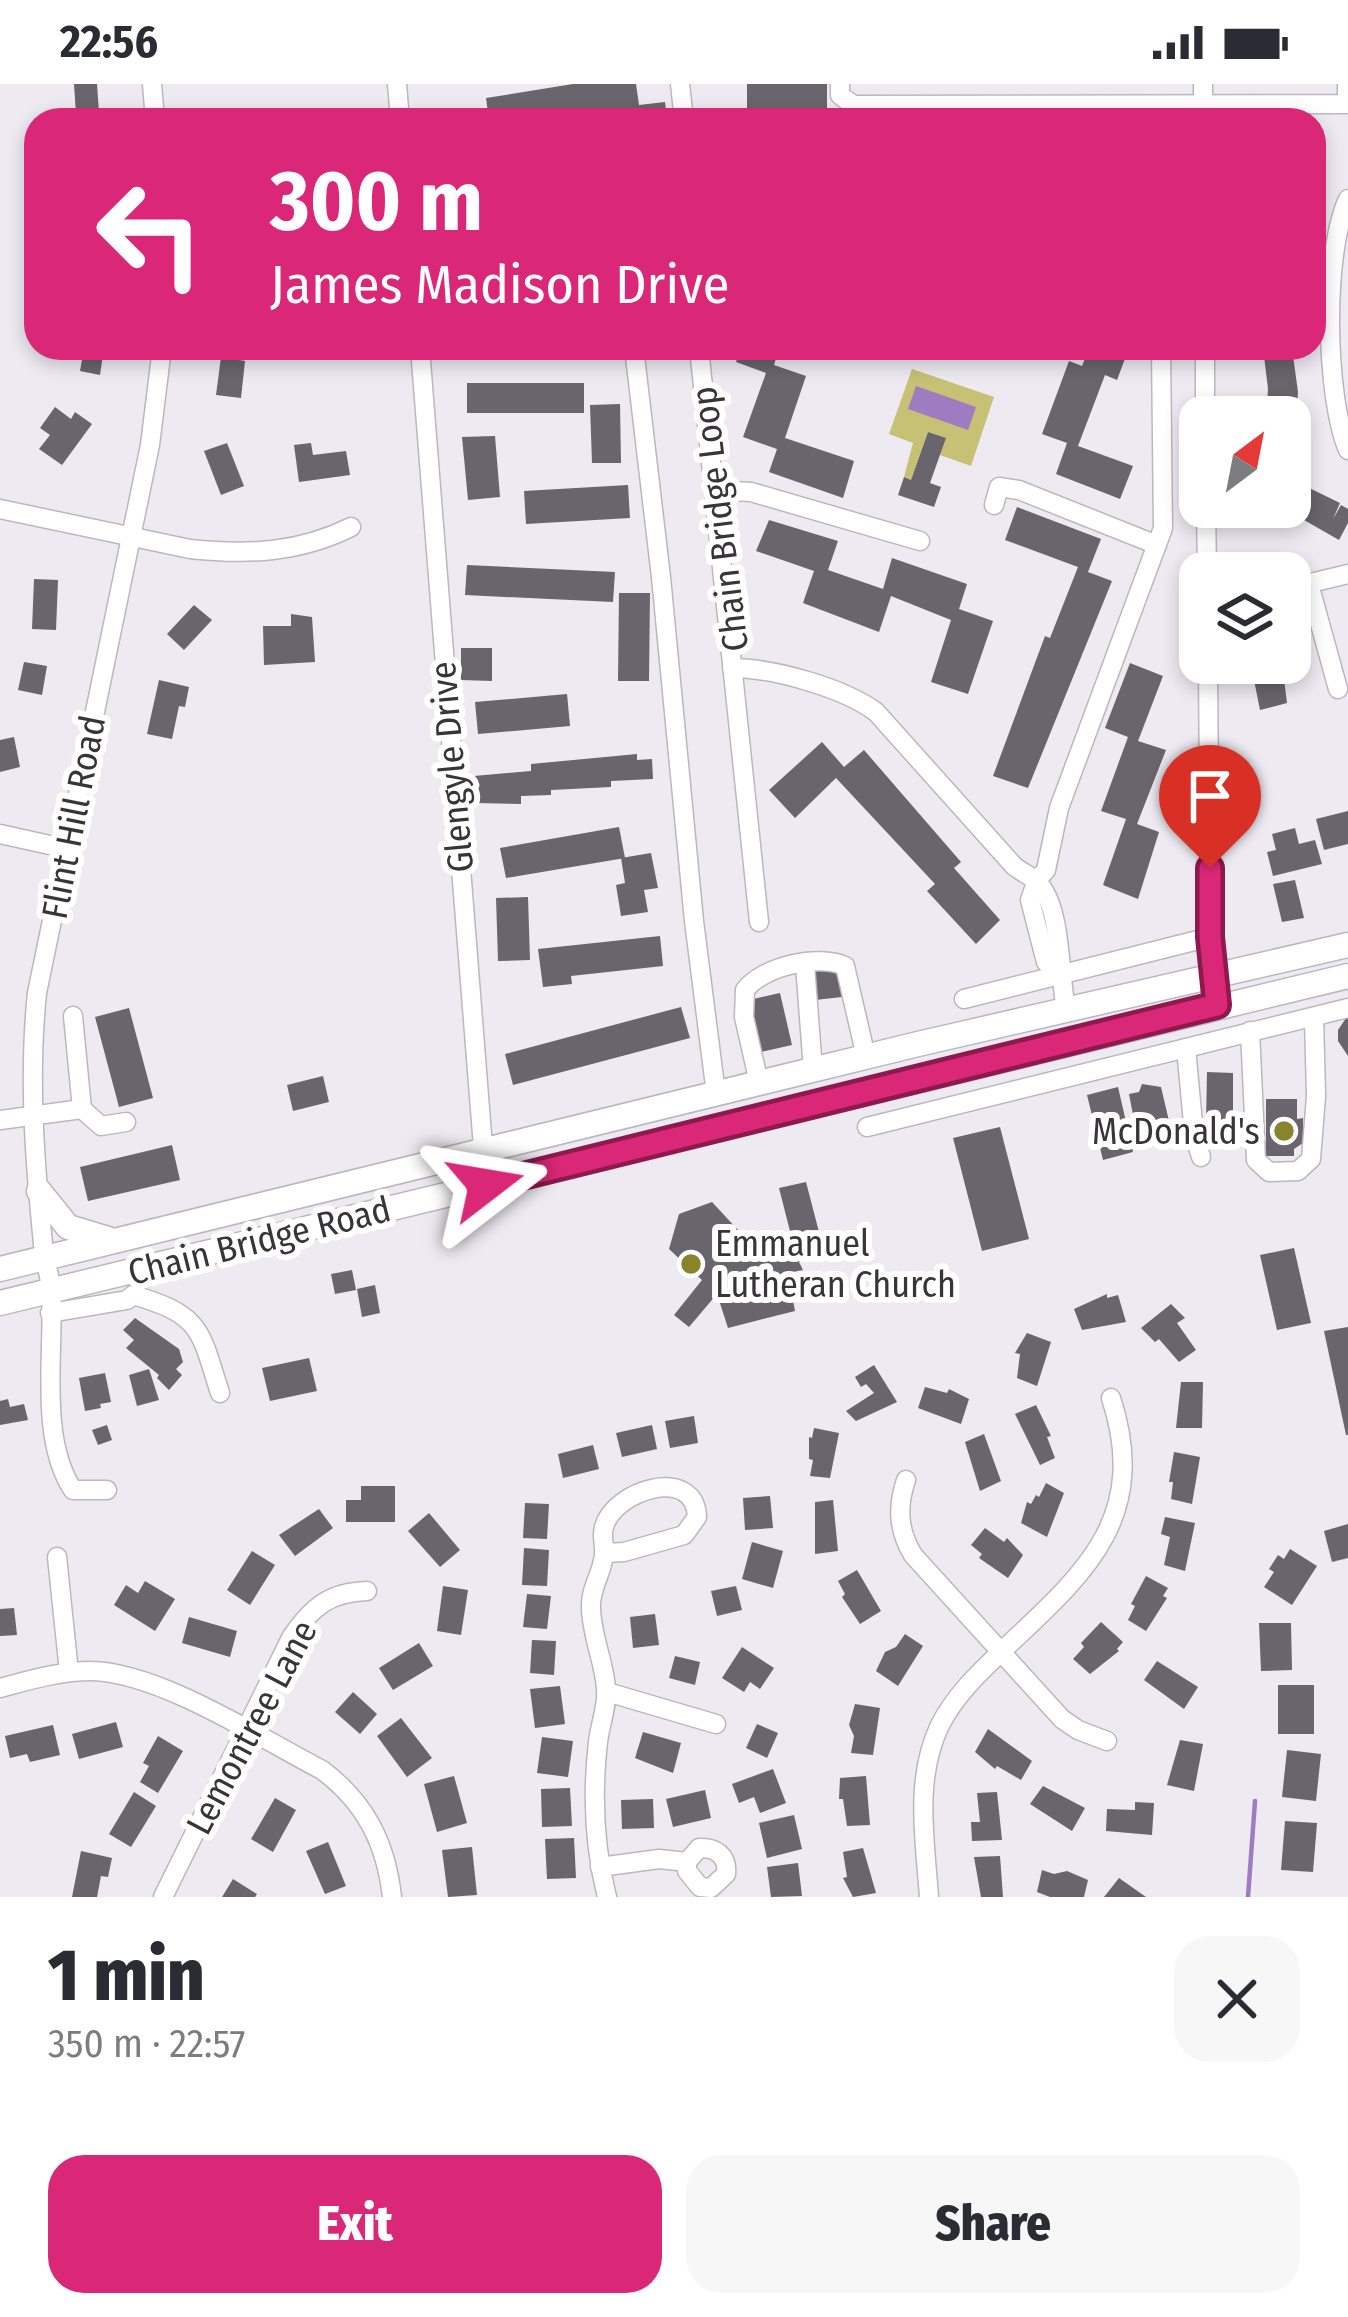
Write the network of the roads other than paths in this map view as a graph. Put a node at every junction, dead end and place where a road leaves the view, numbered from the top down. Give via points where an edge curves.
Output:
1 (839, 84) edge
2 (1347, 84) edge
3 (1203, 103) edge
4 (1348, 200) edge
5 (160, 360) edge
6 (421, 360) edge
7 (635, 360) edge
8 (700, 360) edge
9 (1161, 360) edge
10 (1205, 360) edge
11 (1205, 396) edge
12 (1348, 450) edge
13 (714, 490) junction
14 (994, 505) dead end
15 (0, 509) edge
16 (351, 527) dead end
17 (131, 537) junction
18 (920, 541) dead end
19 (1157, 544) junction
20 (1348, 574) edge
21 (1311, 583) edge
22 (1311, 616) edge
23 (732, 668) junction
24 (1208, 684) edge
25 (1338, 688) dead end
26 (0, 834) edge
27 (68, 849) junction
28 (1037, 880) junction
29 (759, 922) dead end
30 (1210, 937) junction
31 (1348, 945) edge
32 (805, 965) junction
33 (1212, 974) junction
34 (1058, 976) junction
35 (1348, 976) edge
36 (964, 999) dead end
37 (1217, 1005) junction
38 (1066, 1008) junction
39 (1348, 1008) edge
40 (73, 1016) dead end
41 (1314, 1018) junction
42 (1250, 1031) junction
43 (1186, 1048) junction
44 (866, 1057) junction
45 (813, 1070) junction
46 (760, 1083) junction
47 (716, 1094) junction
48 (82, 1109) junction
49 (34, 1118) junction
50 (0, 1120) edge
51 (126, 1122) dead end
52 (867, 1127) dead end
53 (482, 1152) junction
54 (1201, 1157) dead end
55 (486, 1185) junction
56 (39, 1191) junction
57 (116, 1240) junction
58 (45, 1258) junction
59 (0, 1269) edge
60 (133, 1283) junction
61 (50, 1302) junction
62 (0, 1303) edge
63 (220, 1393) dead end
64 (1111, 1398) dead end
65 (906, 1480) dead end
66 (107, 1490) dead end
67 (604, 1553) junction
68 (57, 1557) dead end
69 (367, 1591) dead end
70 (1000, 1653) junction
71 (69, 1672) junction
72 (0, 1688) edge
73 (608, 1692) junction
74 (716, 1724) dead end
75 (244, 1730) junction
76 (1107, 1741) dead end
77 (687, 1862) dead end
78 (600, 1867) junction
79 (163, 1897) edge
80 (392, 1897) edge
81 (607, 1897) edge
82 (929, 1897) edge

1 - 3 street via 853,105
2 - 3 street via 1347,104
4 - 12 street via 1333,242 1332,369
5 - 17 street, Flint Hill Road
6 - 53 street, Glengyle Drive
7 - 47 street
8 - 13 street, Chain Bridge Loop
9 - 19 street
10 - 11 street
13 - 18 street via 751,492
13 - 23 street, Chain Bridge Loop
14 - 19 street via 999,487 1019,490
15 - 17 street
16 - 17 street via 261,553
17 - 27 street, Flint Hill Road
19 - 28 street
20 - 21 street
22 - 25 street
23 - 28 street, Chain Bridge Loop via 756,668 863,702 1014,866
23 - 29 street
24 - 30 street
26 - 27 street
27 - 49 street, Flint Hill Road via 37,993
28 - 34 street via 1030,900 1046,962
30 - 33 street
30 - 34 street
31 - 33 main road, Chain Bridge Road
32 - 44 street via 822,959 849,971
32 - 45 street
32 - 46 street via 769,972 745,990
33 - 37 street
33 - 38 main road, Chain Bridge Road
34 - 36 street
34 - 38 street
35 - 37 main road, Chain Bridge Road
37 - 55 main road, Chain Bridge Road
38 - 44 main road, Chain Bridge Road
39 - 41 street
40 - 48 street
41 - 42 street
41 - 42 street via 1315,1124 1311,1159 1298,1171 1269,1172 1256,1160
42 - 43 street
43 - 52 street
43 - 54 street
44 - 45 main road, Chain Bridge Road
45 - 46 main road, Chain Bridge Road
46 - 47 main road, Chain Bridge Road
47 - 53 main road, Chain Bridge Road
48 - 49 street
48 - 51 street via 101,1126
49 - 50 street
49 - 56 street, Flint Hill Road
53 - 55 street, Glengyle Drive
53 - 57 main road, Chain Bridge Road
55 - 60 main road, Chain Bridge Road
56 - 57 main road via 68,1227
56 - 58 street, Flint Hill Road
57 - 58 main road, Chain Bridge Road
58 - 59 main road, Chain Bridge Road
58 - 61 street, Flint Hill Road
60 - 61 main road, Chain Bridge Road
60 - 63 street via 200,1331
61 - 62 main road, Chain Bridge Road
61 - 66 street, Flint Hill Road via 52,1400 65,1480 73,1490
64 - 70 street via 1123,1459 1106,1538 1076,1582
65 - 70 street via 899,1513 907,1545
67 - 67 street via 603,1528 632,1495 670,1486 692,1498 697,1517 684,1535
67 - 73 street via 591,1612
68 - 71 street
69 - 75 street, Lemontree Lane via 333,1596 307,1614
70 - 76 street via 1062,1719
70 - 82 street via 956,1699 931,1749 922,1801
71 - 72 street
71 - 75 street via 152,1684
73 - 74 street
73 - 78 street via 594,1780
75 - 79 street, Lemontree Lane
75 - 80 street via 322,1769 356,1800 381,1844
77 - 78 street
78 - 81 street

